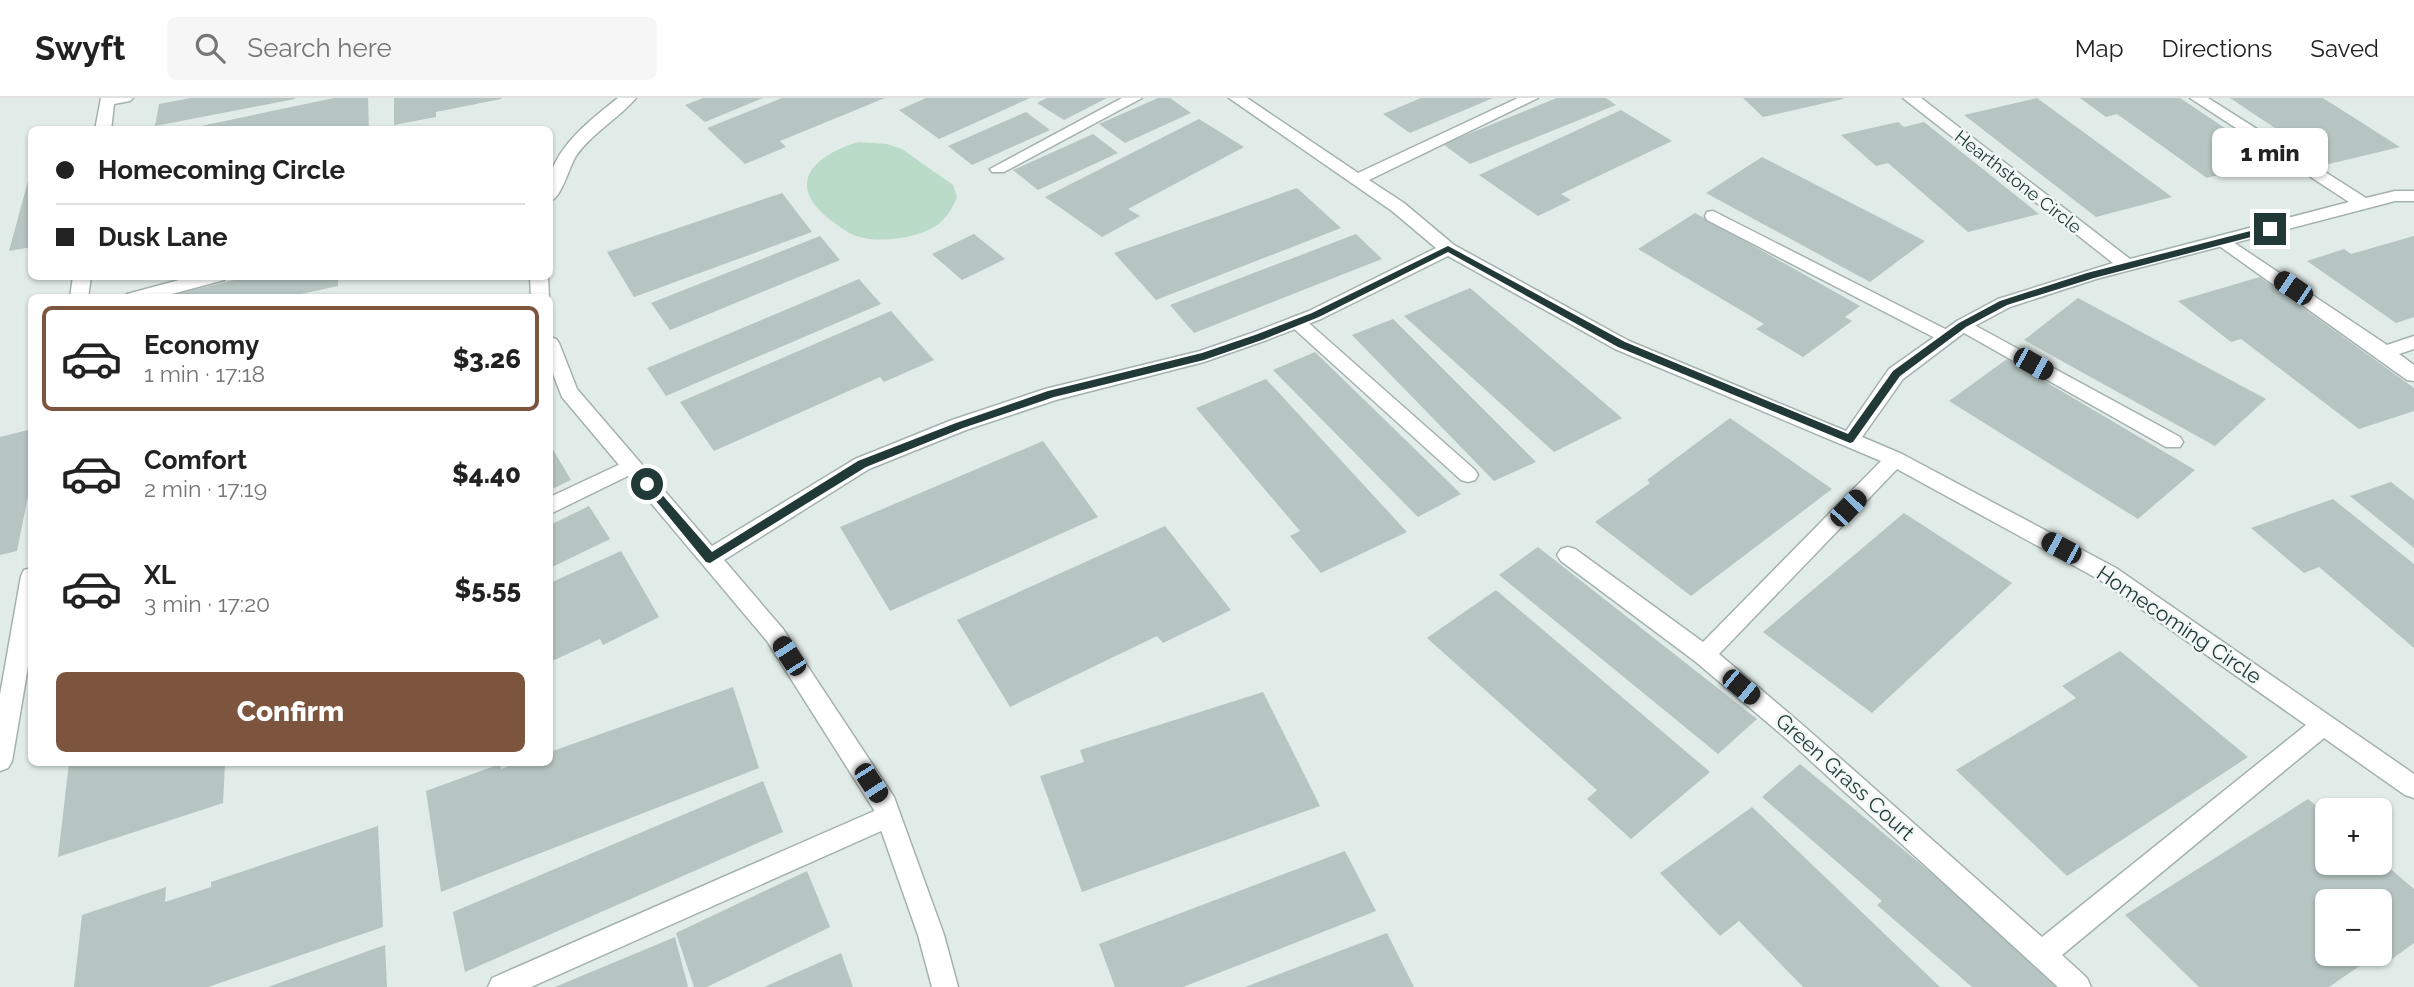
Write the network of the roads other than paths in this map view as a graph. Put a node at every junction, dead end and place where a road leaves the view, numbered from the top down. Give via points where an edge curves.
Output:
1 (125, 98) edge
2 (628, 98) edge
3 (1134, 98) edge
4 (1237, 98) edge
5 (1530, 98) edge
6 (1911, 98) edge
7 (2198, 98) edge
8 (104, 126) edge
9 (998, 169) dead end
10 (1358, 179) junction
11 (553, 189) edge
12 (2414, 196) edge
13 (2364, 204) junction
14 (1713, 216) dead end
15 (2224, 241) junction
16 (1448, 249) junction
17 (2128, 266) junction
18 (203, 280) edge
19 (148, 294) edge
20 (1297, 322) junction
21 (1963, 325) junction
22 (1947, 337) junction
23 (2414, 342) edge
24 (553, 351) edge
25 (2385, 352) junction
26 (2414, 375) edge
27 (1850, 439) junction
28 (2173, 442) dead end
29 (1895, 458) junction
30 (631, 466) junction
31 (1468, 475) dead end
32 (553, 505) edge
33 (1568, 555) dead end
34 (710, 558) junction
35 (28, 599) edge
36 (1704, 655) junction
37 (2324, 724) junction
38 (0, 761) edge
39 (2414, 787) edge
40 (888, 816) junction
41 (2042, 954) junction
42 (501, 987) edge
43 (945, 987) edge
44 (2078, 987) edge

1 - 8 street via 107,101
2 - 11 street via 592,126 569,154
3 - 9 street
4 - 10 street, Homecoming Circle
5 - 10 street
6 - 17 street, Hearthstone Circle
7 - 13 street
10 - 16 street, Homecoming Circle
12 - 13 street
13 - 15 street
14 - 22 street
15 - 17 street
15 - 25 street
16 - 20 street
16 - 27 street, Homecoming Circle via 1622,345
17 - 21 street via 2004,303
18 - 19 street
20 - 31 street
20 - 34 street via 1204,356 1052,394 874,459
21 - 22 street
21 - 28 street
22 - 27 street via 1896,374
23 - 25 street
24 - 30 street via 569,392
25 - 26 street
27 - 29 street, Homecoming Circle
29 - 36 street
29 - 37 street, Homecoming Circle via 2108,574
30 - 32 street
30 - 34 street
33 - 36 street, Green Grass Court
34 - 40 street via 775,635
35 - 38 street
36 - 41 street, Green Grass Court
37 - 39 street, Homecoming Circle
37 - 41 street
40 - 42 street
40 - 43 street
41 - 44 street, Green Grass Court

